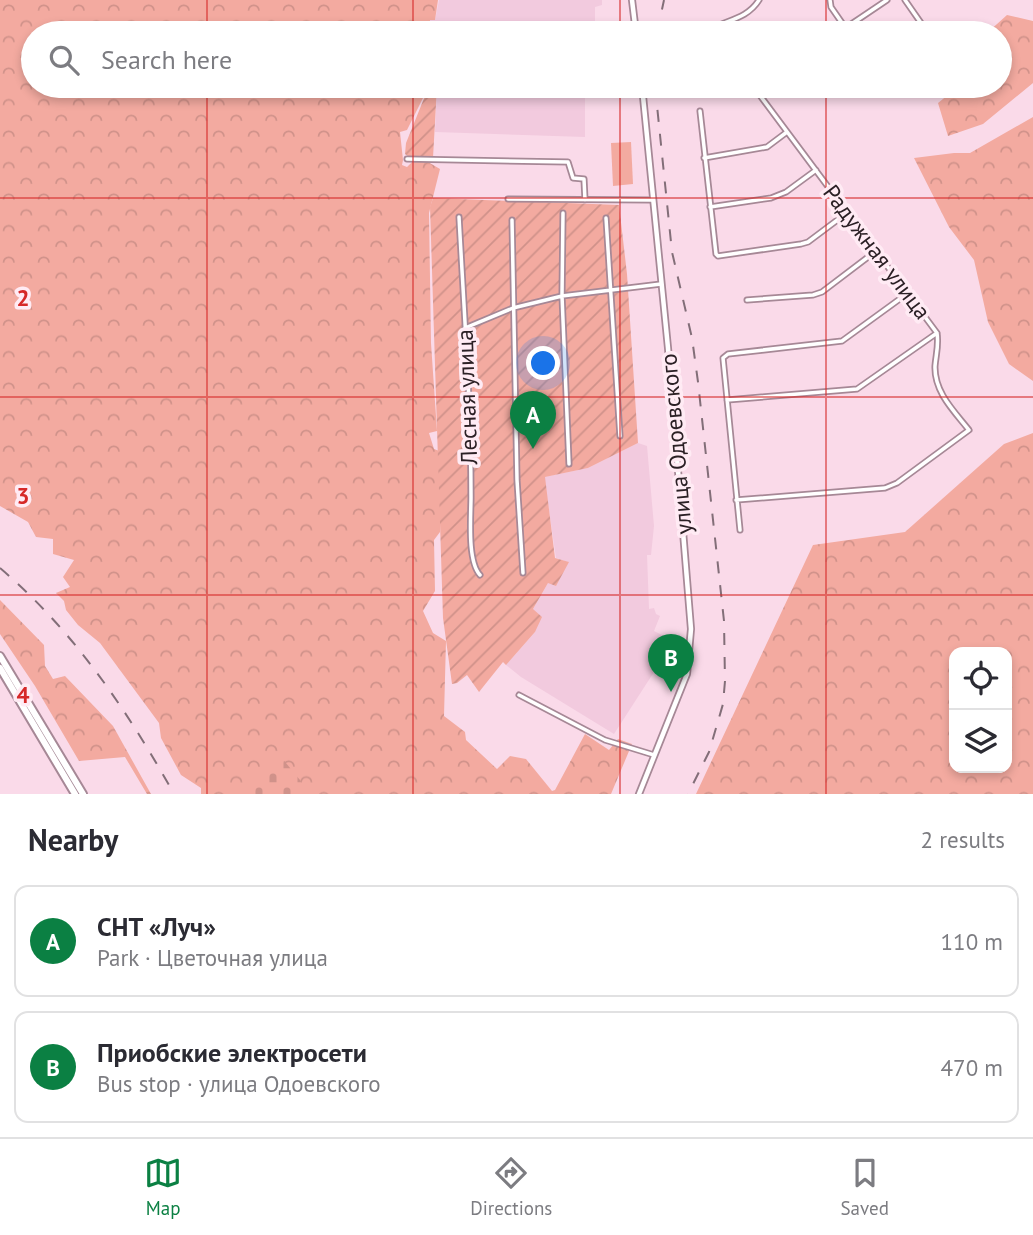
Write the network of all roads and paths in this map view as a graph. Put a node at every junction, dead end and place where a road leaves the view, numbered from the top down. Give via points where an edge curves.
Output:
1 (632, 0) edge
2 (759, 0) edge
3 (830, 0) edge
4 (887, 0) edge
5 (905, 0) edge
6 (635, 21) edge
7 (729, 21) edge
8 (841, 21) edge
9 (856, 21) edge
10 (920, 21) edge
11 (643, 98) edge
12 (762, 98) edge
13 (700, 111) dead end
14 (787, 132) junction
15 (704, 158) junction
16 (407, 159) dead end
17 (816, 170) junction
18 (508, 199) dead end
19 (585, 200) junction
20 (652, 200) junction
21 (710, 207) junction
22 (848, 212) junction
23 (563, 213) dead end
24 (459, 217) dead end
25 (606, 218) dead end
26 (512, 220) dead end
27 (876, 251) junction
28 (660, 284) junction
29 (611, 291) junction
30 (908, 293) junction
31 (562, 296) junction
32 (747, 300) dead end
33 (513, 308) junction
34 (465, 328) junction
35 (937, 333) junction
36 (727, 401) junction
37 (620, 436) dead end
38 (569, 464) dead end
39 (736, 500) junction
40 (740, 530) dead end
41 (523, 573) dead end
42 (480, 575) dead end
43 (0, 656) edge
44 (0, 668) edge
45 (519, 695) dead end
46 (42, 731) junction
47 (654, 755) junction
48 (75, 794) edge
49 (83, 794) edge
50 (639, 794) edge

1 - 6 street
2 - 7 street via 744,15
3 - 8 street
4 - 9 street
5 - 10 street
11 - 20 street, улица Одоевского
12 - 14 street, Радужная улица
13 - 15 street
14 - 15 street via 768,147
14 - 17 street, Радужная улица
15 - 21 street
16 - 19 street via 568,162 573,178 584,179
17 - 21 street via 771,198
17 - 22 street, Радужная улица
18 - 19 street
19 - 20 street
20 - 28 street, улица Одоевского
21 - 22 street via 718,256 808,242
22 - 27 street, Радужная улица
23 - 31 street
24 - 34 street, Лесная улица
25 - 29 street
26 - 33 street
27 - 30 street, Радужная улица
27 - 32 street via 822,292
28 - 29 street
28 - 47 street, улица Одоевского via 691,648 687,674
29 - 31 street
29 - 37 street
30 - 35 street, Радужная улица
30 - 36 street via 842,341 728,354 723,358
31 - 33 street
31 - 38 street
33 - 34 street
33 - 41 street
34 - 42 street, Лесная улица via 471,535 475,570
35 - 36 street via 857,389
35 - 39 street, Радужная улица via 937,385 969,430 898,484 886,488
36 - 39 street
39 - 40 street
43 - 46 highway
44 - 46 highway
45 - 47 street via 605,740
46 - 48 highway
46 - 49 highway
47 - 50 street, улица Одоевского

